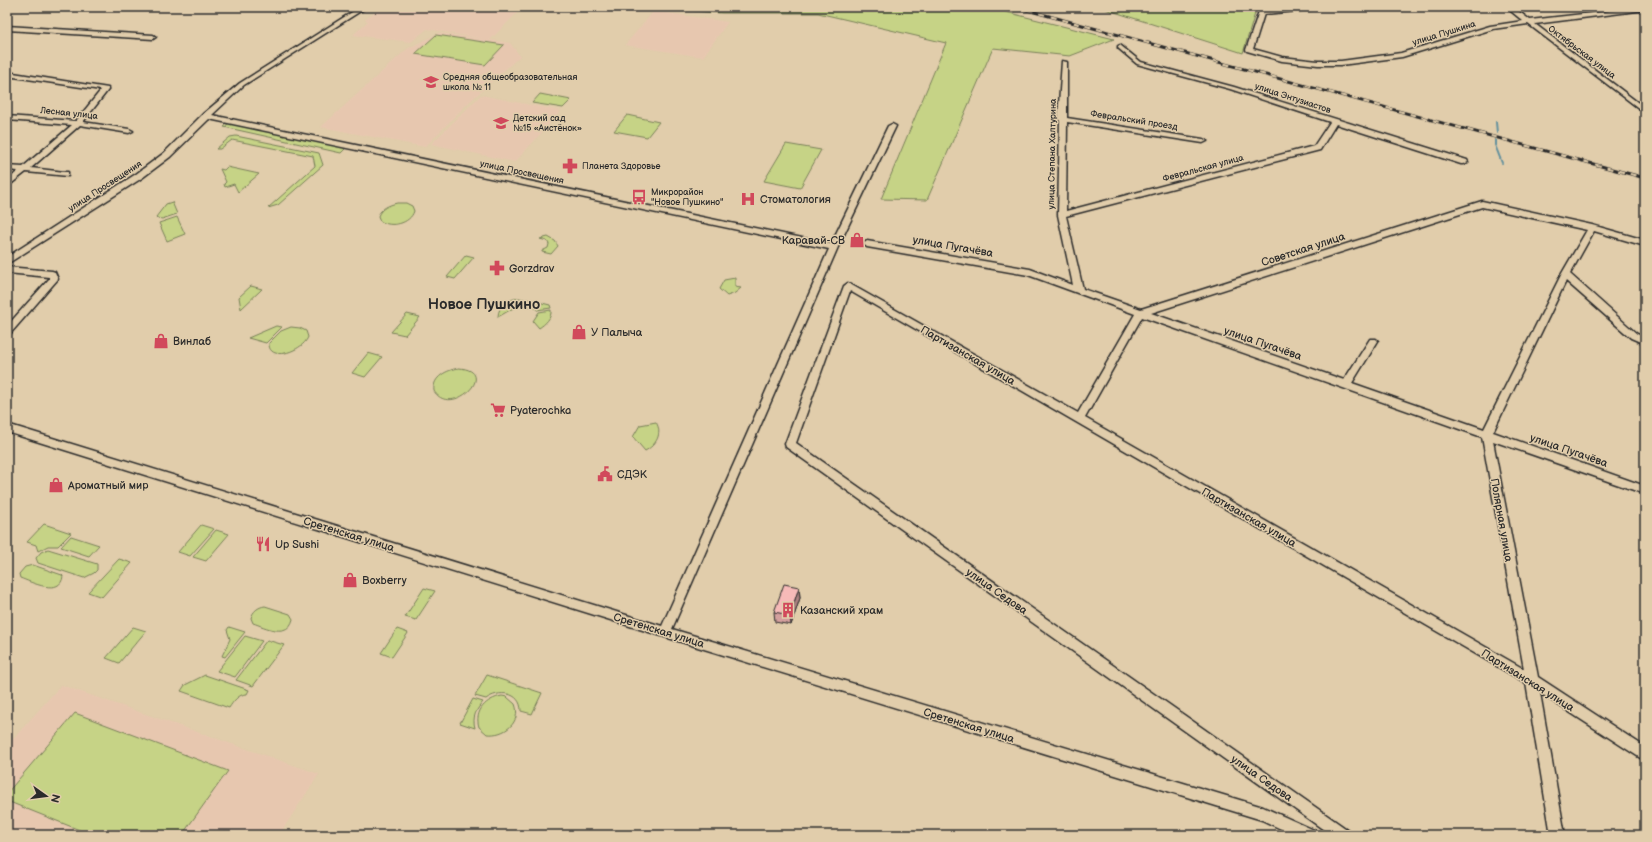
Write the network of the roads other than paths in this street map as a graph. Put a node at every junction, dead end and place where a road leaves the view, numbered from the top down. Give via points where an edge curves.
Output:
1 (364, 7) edge
2 (1318, 7) edge
3 (1509, 7) edge
4 (1645, 8) edge
5 (1530, 23) junction
6 (7, 28) edge
7 (153, 37) dead end
8 (1120, 47) dead end
9 (1064, 62) dead end
10 (7, 74) edge
11 (1645, 111) edge
12 (206, 116) junction
13 (7, 118) edge
14 (1062, 119) junction
15 (1334, 121) junction
16 (78, 123) junction
17 (892, 126) dead end
18 (129, 131) dead end
19 (1203, 141) dead end
20 (1464, 162) dead end
21 (7, 168) edge
22 (24, 170) junction
23 (65, 174) dead end
24 (7, 185) edge
25 (1062, 215) junction
26 (1592, 228) junction
27 (1645, 243) edge
28 (867, 244) dead end
29 (834, 247) junction
30 (7, 261) edge
31 (7, 270) edge
32 (1565, 275) junction
33 (848, 286) joint
34 (1079, 291) junction
35 (1140, 313) junction
36 (7, 332) edge
37 (1373, 341) dead end
38 (1645, 341) edge
39 (1346, 384) junction
40 (1080, 420) junction
41 (7, 428) edge
42 (1486, 434) junction
43 (1645, 490) edge
44 (665, 632) junction
45 (1532, 680) junction
46 (1645, 755) edge
47 (1310, 835) edge
48 (1343, 835) edge
49 (1558, 835) edge

1 - 12 street, улица Просвещения via 248,79
2 - 5 street, улица Пушкина via 1261,12 1249,50 1282,59 1341,63 1402,55 1492,28
3 - 5 street, Октябрьская улица
4 - 5 street, улица Пушкина
5 - 11 street, Октябрьская улица
6 - 7 street
8 - 15 street, улица Энтузиастов via 1139,63 1232,88
9 - 14 street, улица Степана Халтурина
10 - 16 street via 106,90
12 - 29 street, улица Просвещения
12 - 30 street, улица Просвещения via 167,155 139,176
13 - 16 street, Лесная улица
14 - 19 street, Февральский проезд
14 - 25 street, улица Степана Халтурина
15 - 20 street, улица Энтузиастов
15 - 25 street, Февральская улица via 1317,148
16 - 18 street, Лесная улица
16 - 22 street
17 - 29 street
21 - 22 street
22 - 23 street
22 - 24 street
25 - 34 street, улица Степана Халтурина
26 - 27 street, Советская улица
26 - 32 street
26 - 35 street, Советская улица via 1482,204
28 - 34 street, улица Пугачёва via 1030,272
29 - 44 street
31 - 36 street via 52,274 54,279
32 - 38 street via 1634,336
32 - 42 street
33 - 40 street, Партизанская улица
33 - 48 street, улица Седова via 790,444
34 - 35 street, улица Пугачёва
35 - 39 street, улица Пугачёва
35 - 40 street
37 - 39 street
39 - 42 street, улица Пугачёва
40 - 45 street, Партизанская улица
41 - 44 street, Сретенская улица
42 - 43 street, улица Пугачёва
42 - 45 street, Полярная улица
44 - 47 street, Сретенская улица via 1263,814
45 - 46 street, Партизанская улица
45 - 49 street, Полярная улица

